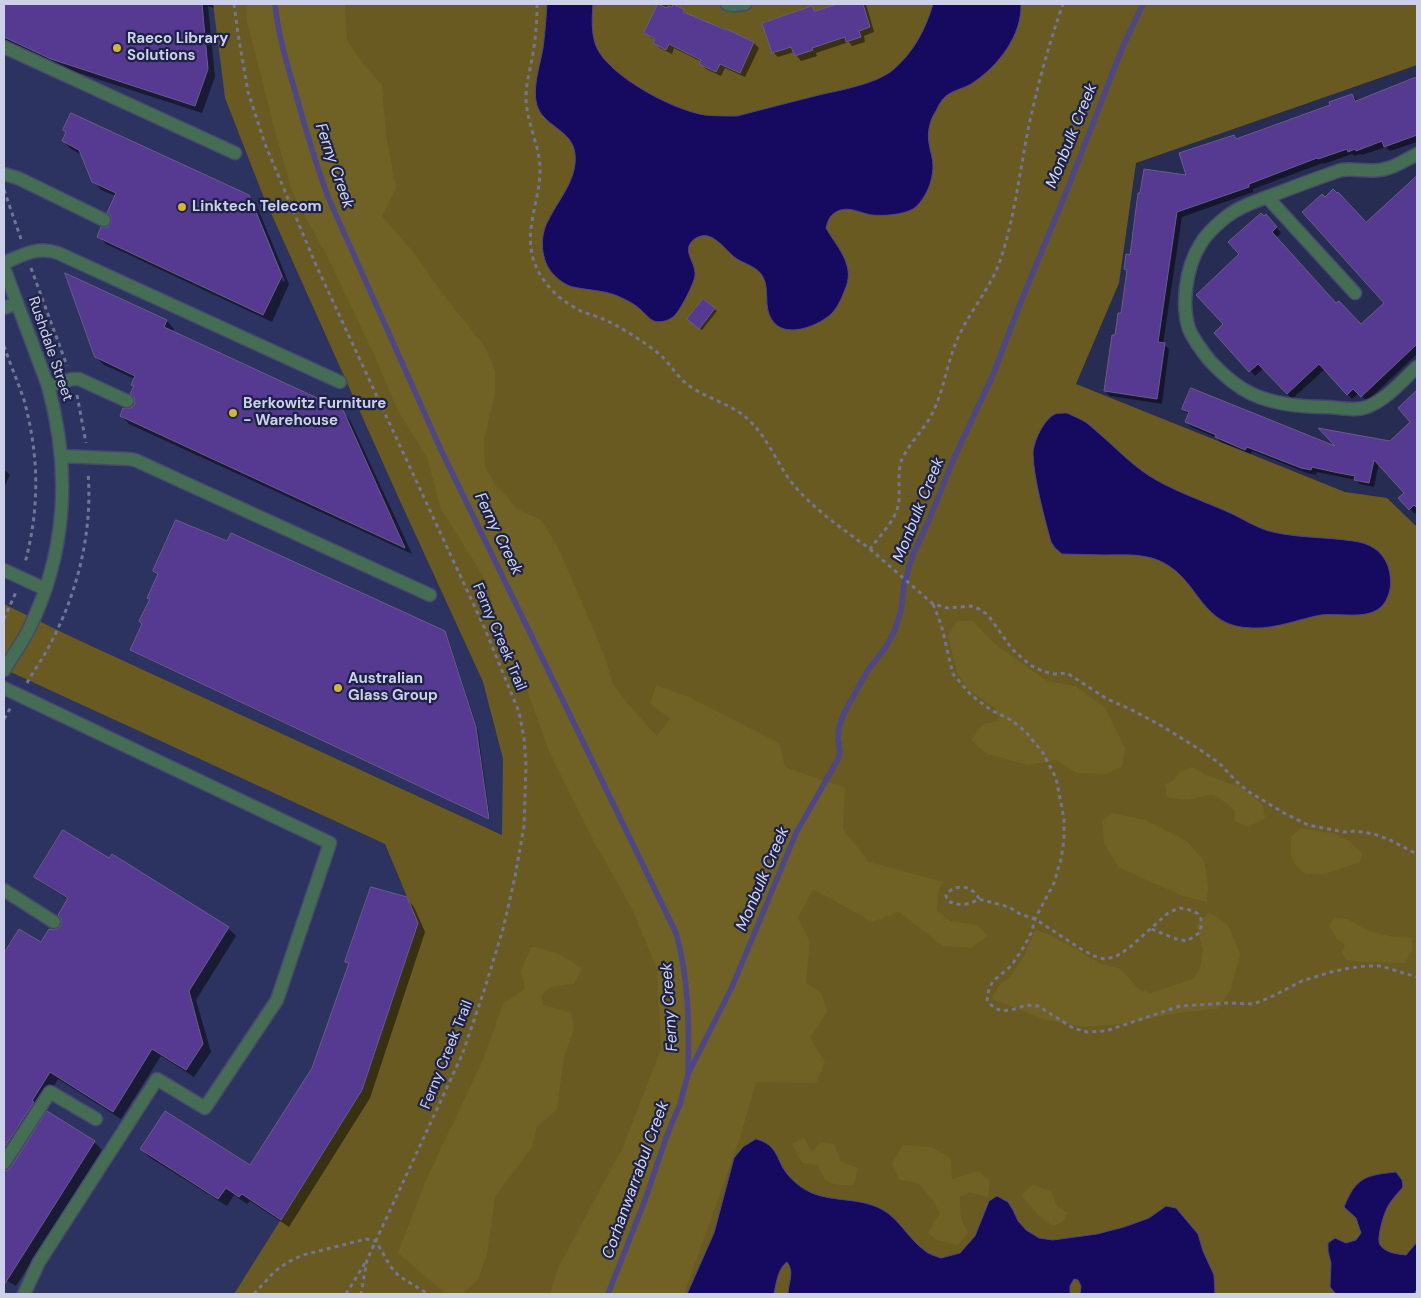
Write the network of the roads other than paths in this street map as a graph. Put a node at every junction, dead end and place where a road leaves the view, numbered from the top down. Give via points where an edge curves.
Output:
1 (727, 4) edge
2 (744, 4) edge
3 (4, 47) edge
4 (235, 153) dead end
5 (1417, 154) edge
6 (4, 174) edge
7 (1267, 197) junction
8 (104, 220) dead end
9 (4, 263) edge
10 (4, 268) edge
11 (1355, 293) dead end
12 (17, 303) junction
13 (4, 308) edge
14 (1417, 367) edge
15 (340, 382) dead end
16 (48, 386) junction
17 (127, 401) dead end
18 (61, 456) junction
19 (4, 570) edge
20 (45, 589) junction
21 (430, 595) dead end
22 (4, 670) edge
23 (4, 688) edge
24 (4, 890) edge
25 (54, 922) dead end
26 (96, 1119) dead end
27 (4, 1163) edge
28 (24, 1294) edge

1 - 2 street
3 - 4 street
5 - 7 street via 1385,170 1341,170
6 - 8 street
7 - 11 street
7 - 14 street via 1241,207 1211,231 1200,245 1187,277 1185,295 1189,328 1195,342 1215,366 1237,386 1265,399 1351,410 1380,400
9 - 15 street via 36,250 58,253
10 - 12 street, Rushdale Street
12 - 13 street
12 - 16 street, Rushdale Street
16 - 17 street via 79,379
16 - 18 street, Rushdale Street
18 - 20 street, Rushdale Street via 60,522
18 - 21 street via 130,458
19 - 20 street
20 - 22 street, Rushdale Street via 27,631
23 - 28 street via 330,843 277,1000 205,1108 156,1079 39,1262
24 - 25 street
26 - 27 street via 50,1092

